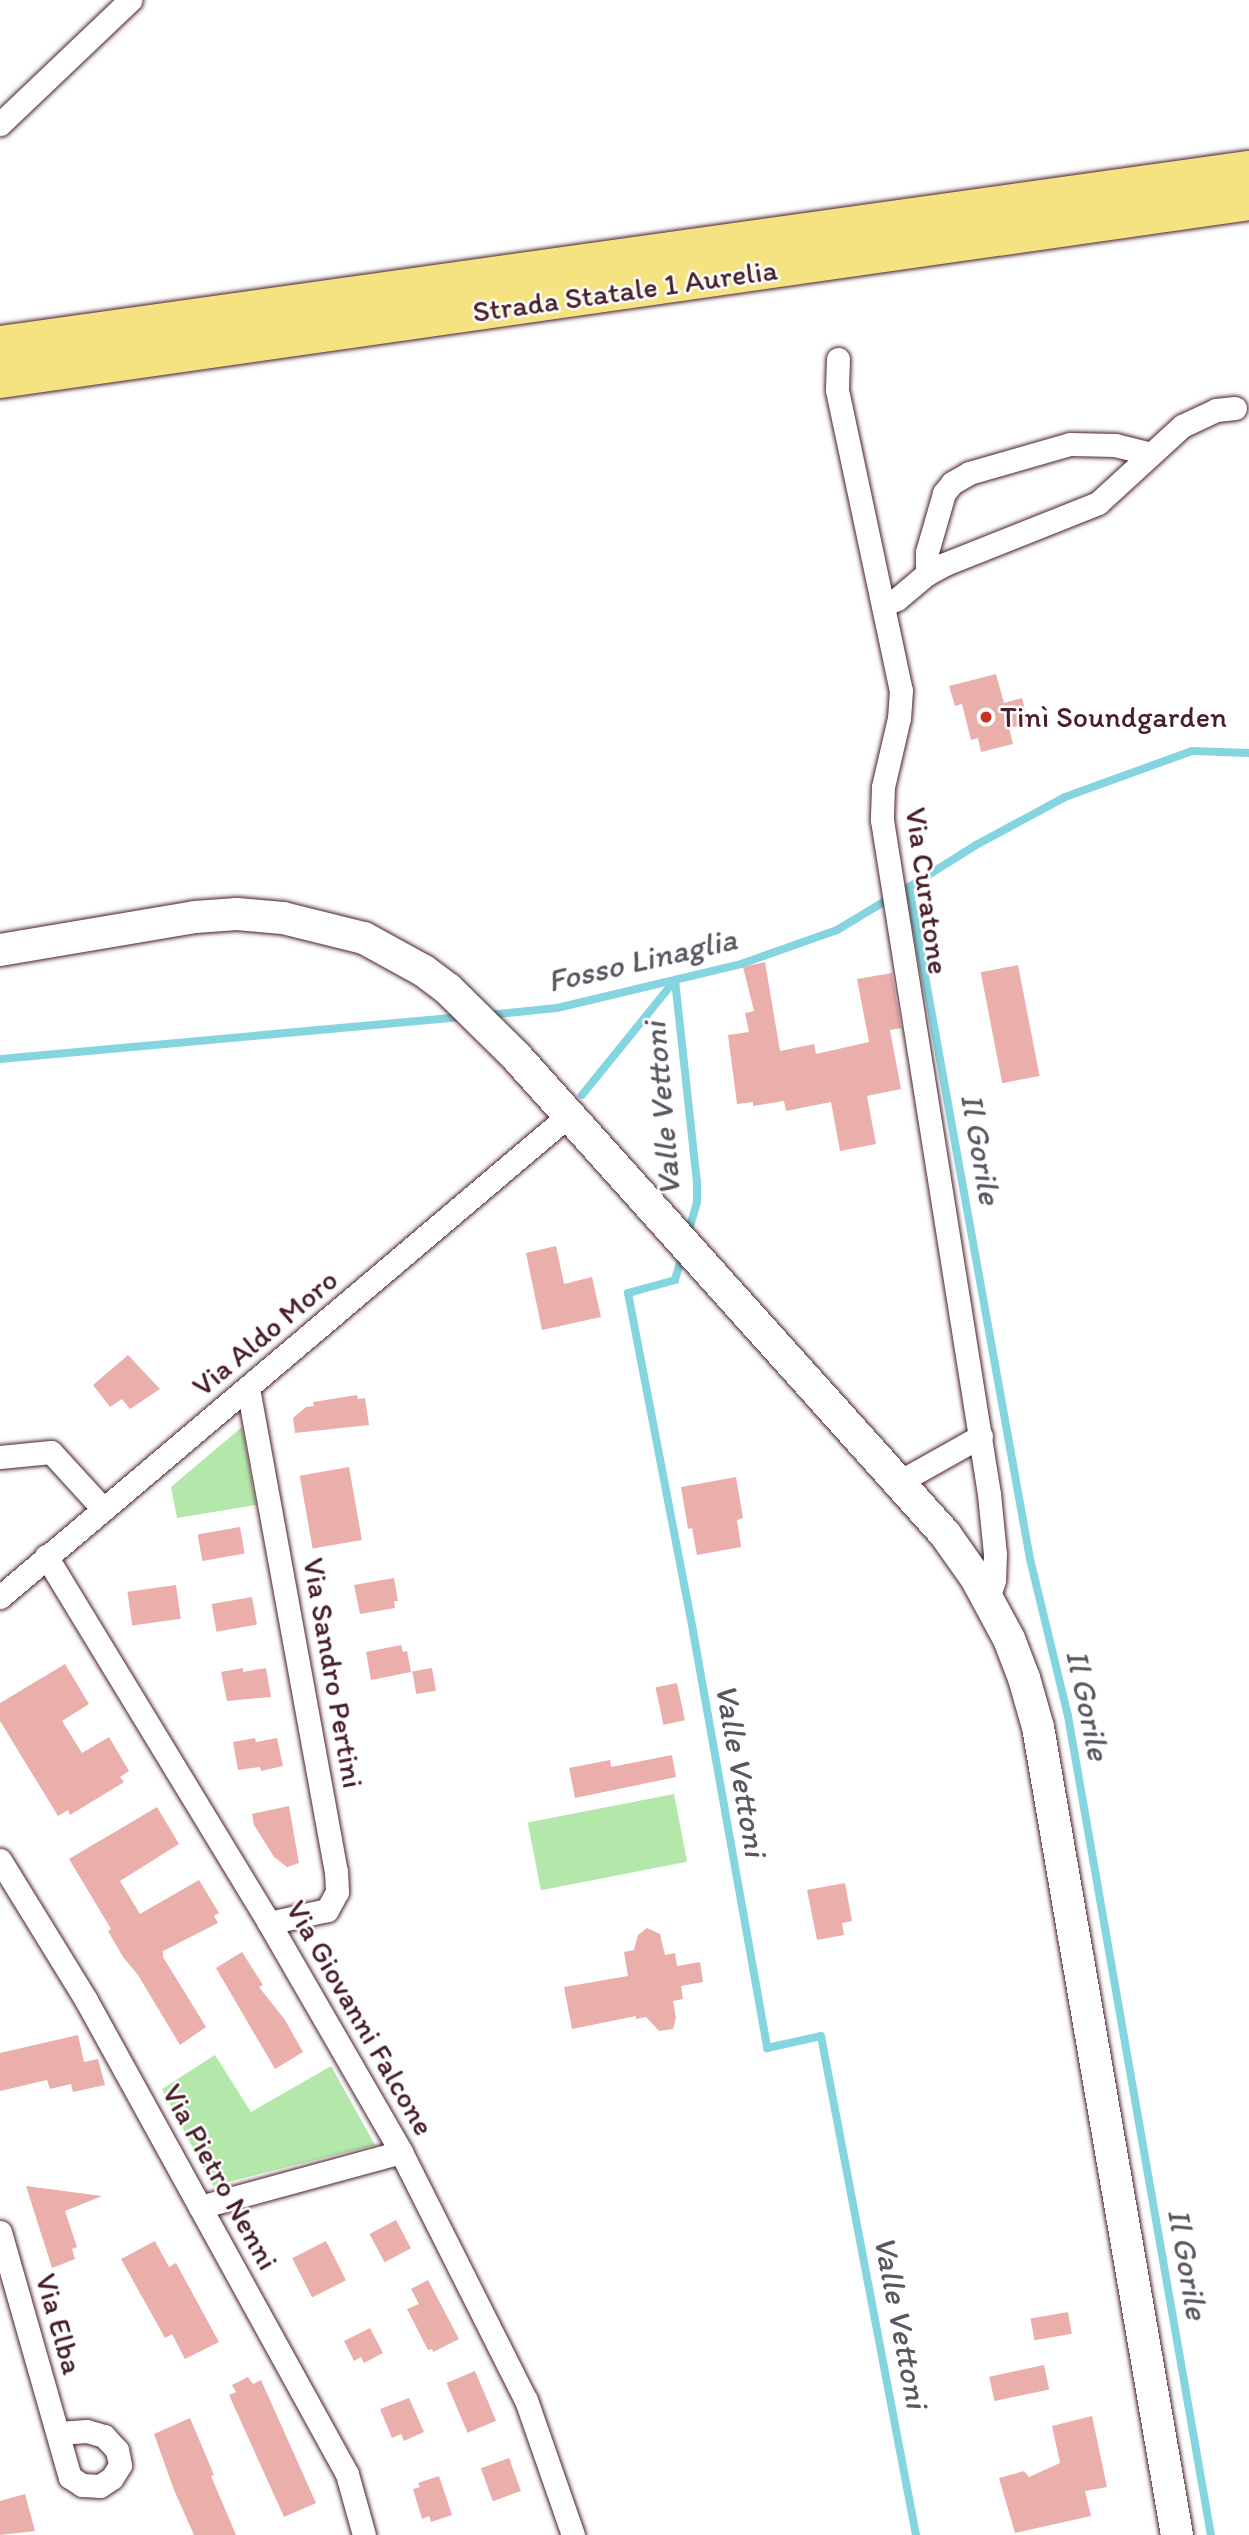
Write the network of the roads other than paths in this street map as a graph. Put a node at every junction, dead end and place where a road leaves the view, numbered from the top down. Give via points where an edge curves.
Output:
1 (130, 0) edge
2 (0, 124) edge
3 (1249, 169) edge
4 (1249, 201) edge
5 (0, 344) edge
6 (838, 359) dead end
7 (80, 366) junction
8 (0, 379) edge
9 (0, 401) edge
10 (1235, 408) dead end
11 (1151, 454) junction
12 (927, 574) junction
13 (883, 605) junction
14 (0, 950) edge
15 (569, 1115) junction
16 (248, 1388) junction
17 (981, 1436) junction
18 (0, 1457) edge
19 (899, 1482) junction
20 (103, 1509) junction
21 (46, 1556) junction
22 (0, 1597) edge
23 (988, 1600) junction
24 (0, 1860) edge
25 (269, 1923) junction
26 (401, 2152) junction
27 (200, 2207) junction
28 (0, 2232) edge
29 (58, 2433) dead end
30 (364, 2535) edge
31 (573, 2535) edge
32 (1177, 2535) edge

1 - 2 street
3 - 5 highway, Strada Statale 1 Aurelia
4 - 7 highway, Strada Statale 1 Aurelia
6 - 13 street, Via Curatone via 837,390
7 - 8 highway, Strada Statale 1 Aurelia
7 - 9 highway via 59,392
10 - 11 street via 1200,415
11 - 12 street via 1098,503
11 - 12 street via 1115,444 1070,444 969,473 944,494 927,552
12 - 13 street
13 - 17 street, Via Curatone via 901,690 881,806
14 - 15 main road via 237,914 283,918 364,938 407,960 448,989
15 - 16 street, Via Aldo Moro
15 - 19 main road
16 - 20 street, Via Aldo Moro
16 - 25 street, Via Sandro Pertini via 337,1892 327,1910
17 - 19 street
17 - 23 street, Via Curatone via 995,1554
18 - 20 street via 51,1452
19 - 23 main road via 944,1534
20 - 21 street, Via Aldo Moro
21 - 22 street, Via Aldo Moro
21 - 25 street, Via Giovanni Falcone
23 - 32 main road via 1024,1678 1042,1751
24 - 27 street, Via Pietro Nenni via 86,2000
25 - 26 street, Via Giovanni Falcone
26 - 27 street
26 - 31 street, Via Giovanni Falcone via 526,2400
27 - 30 street, Via Pietro Nenni via 347,2474
28 - 29 street, Via Elba

